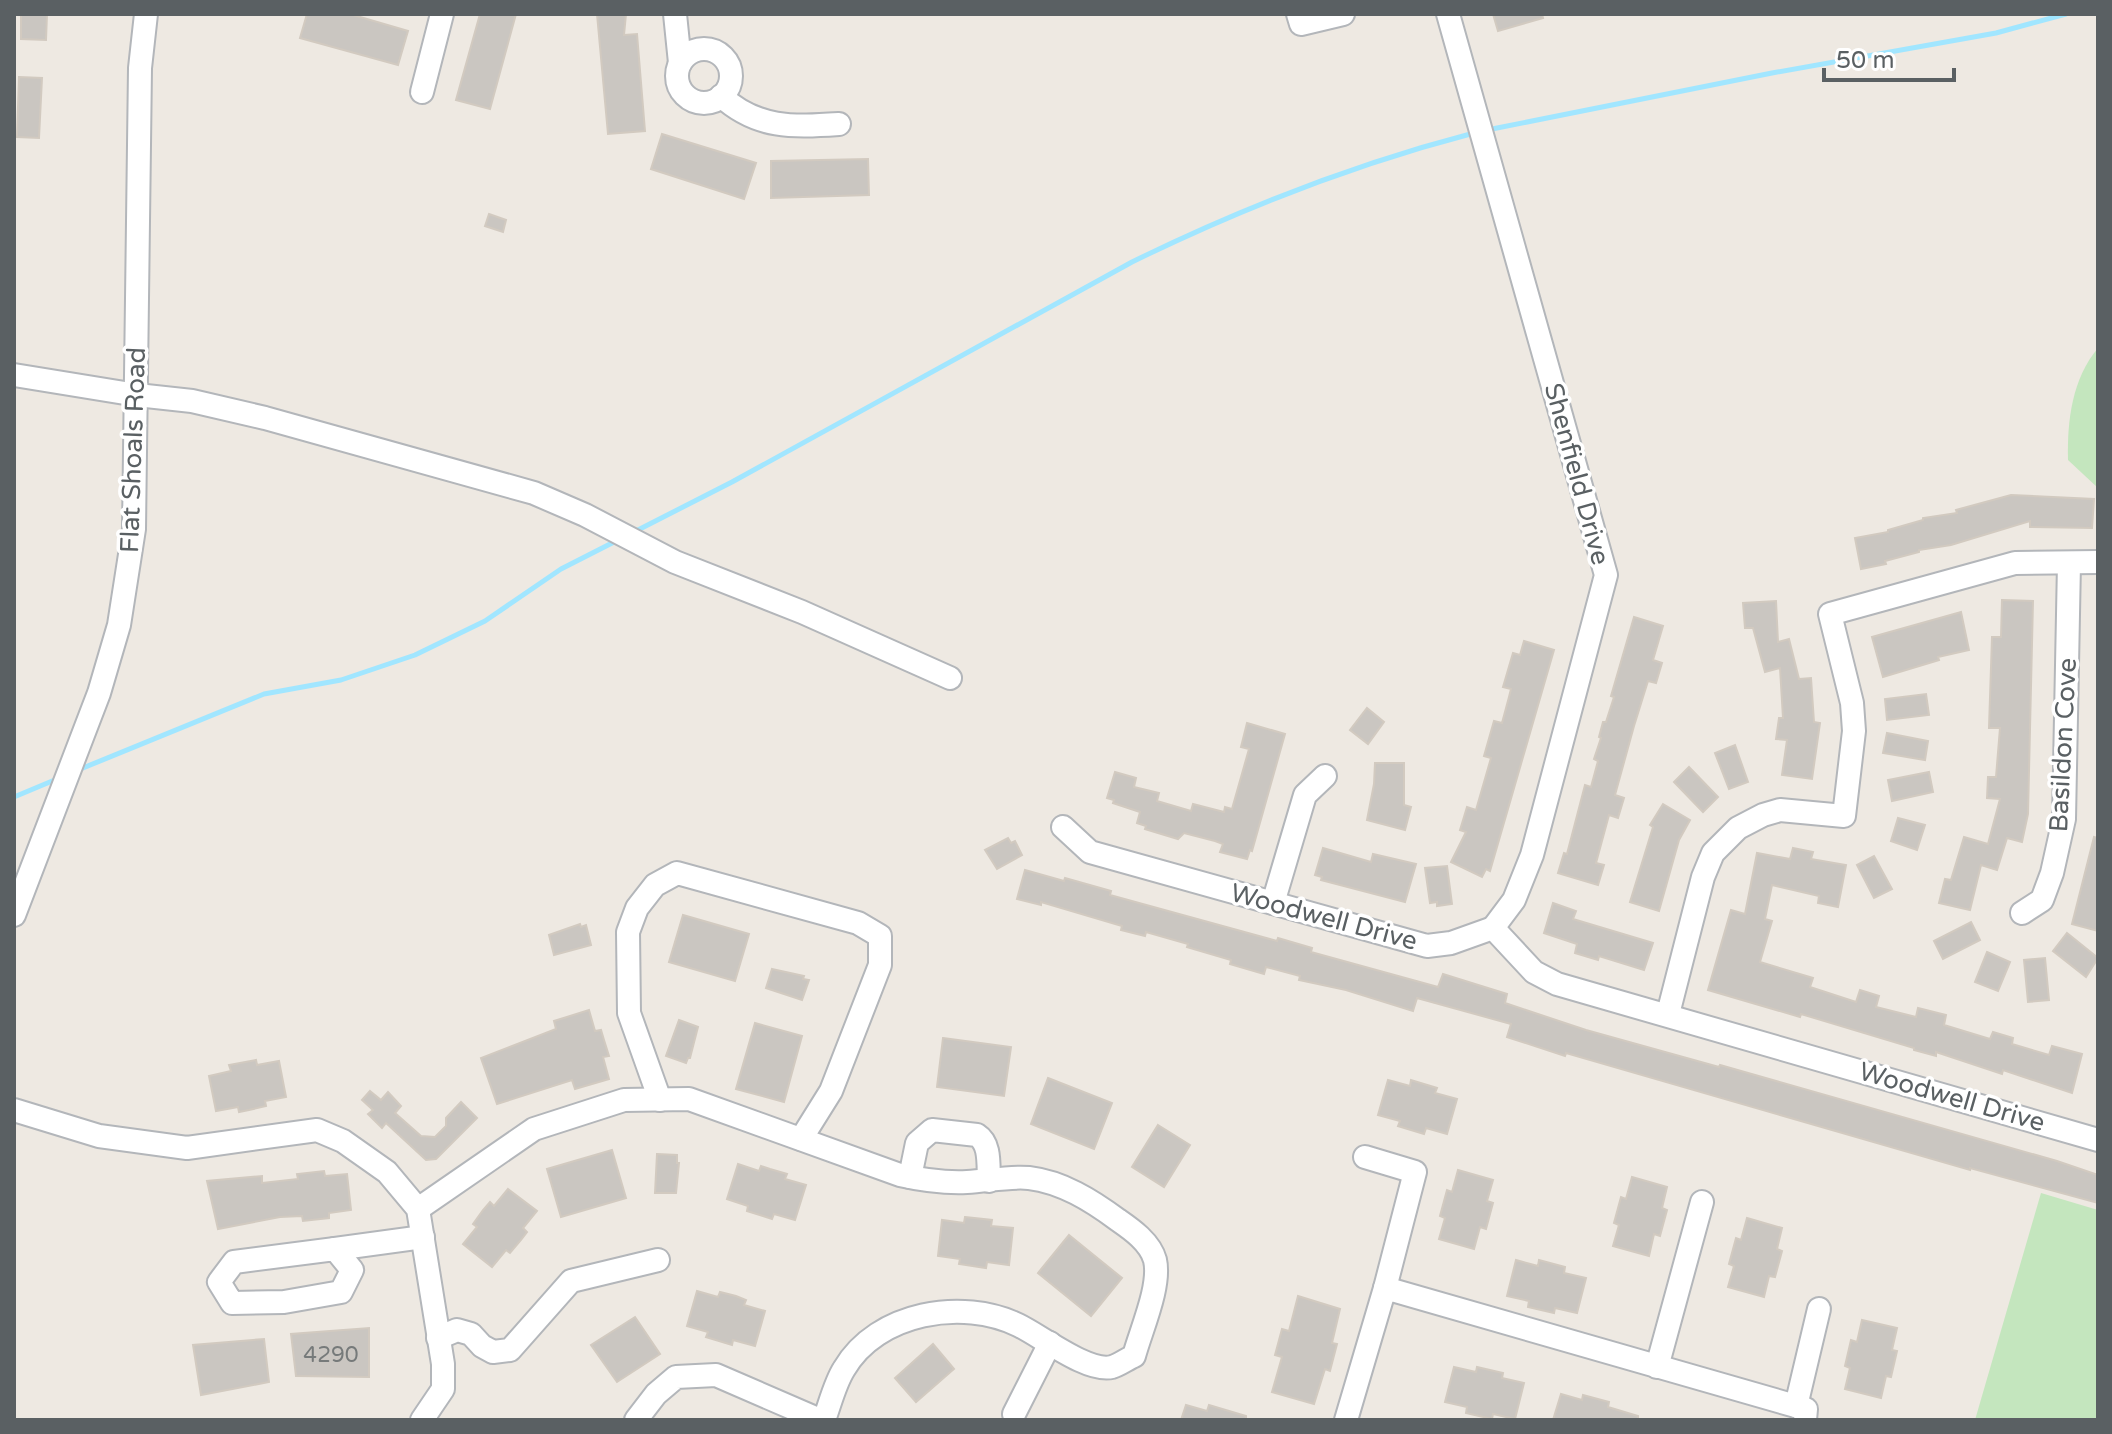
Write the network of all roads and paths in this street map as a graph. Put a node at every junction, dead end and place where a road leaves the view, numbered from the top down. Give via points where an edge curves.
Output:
1 (146, 14) edge
2 (442, 14) edge
3 (675, 14) edge
4 (1298, 14) edge
5 (1343, 14) edge
6 (1448, 14) edge
7 (680, 63) junction
8 (422, 92) dead end
9 (721, 96) junction
10 (839, 124) dead end
11 (14, 375) edge
12 (137, 395) junction
13 (2098, 562) edge
14 (2069, 563) junction
15 (950, 678) dead end
16 (1325, 776) dead end
17 (1063, 827) dead end
18 (1273, 903) junction
19 (2022, 913) dead end
20 (14, 915) edge
21 (1493, 928) junction
22 (1668, 1014) junction
23 (660, 1100) junction
24 (14, 1110) edge
25 (801, 1139) junction
26 (2098, 1140) edge
27 (1365, 1157) dead end
28 (910, 1177) junction
29 (989, 1181) junction
30 (1702, 1202) dead end
31 (418, 1209) junction
32 (423, 1237) junction
33 (335, 1249) junction
34 (658, 1260) dead end
35 (1385, 1288) junction
36 (1819, 1309) dead end
37 (438, 1338) junction
38 (1050, 1343) junction
39 (1657, 1367) junction
40 (1801, 1413) edge
41 (1014, 1414) dead end
42 (422, 1420) edge
43 (636, 1420) edge
44 (822, 1420) edge
45 (1346, 1420) edge

1 - 12 street, Flat Shoals Road via 140,68
2 - 8 street
3 - 7 street
4 - 5 street via 1301,24
6 - 21 street, Shenfield Drive via 1606,575 1532,855 1514,900
7 - 9 street via 677,81 687,97 704,103
7 - 9 street via 702,49 718,53 730,74
9 - 10 street via 751,118 794,127
11 - 12 street
12 - 15 street via 265,418 534,493 675,562
12 - 20 street, Flat Shoals Road via 134,529 119,625 99,693
13 - 14 street
14 - 19 street, Basildon Cove via 2064,819 2042,900
14 - 22 street via 2015,563 1830,614 1854,731 1844,816 1780,810 1738,828 1713,853
16 - 18 street via 1305,795
17 - 18 street, Woodwell Drive via 1090,852
18 - 21 street, Woodwell Drive via 1427,946
21 - 22 street, Woodwell Drive via 1534,972 1557,984
22 - 26 street, Woodwell Drive
23 - 25 street via 689,1099
23 - 25 street via 629,1013 628,932 637,908 655,885 677,873 858,923 880,936 880,965 831,1091
23 - 31 street via 624,1100 534,1129
24 - 31 street via 99,1136 187,1148 317,1130 387,1172
25 - 28 street
27 - 35 street via 1415,1172
28 - 29 street
28 - 29 street via 917,1143 932,1130 982,1139
29 - 38 street via 1030,1178 1068,1189 1133,1230 1155,1260 1155,1279 1134,1356 1110,1368 1085,1363
30 - 39 street
31 - 32 street
32 - 33 street
32 - 37 street
33 - 33 street via 234,1262 219,1282 232,1303 284,1302 341,1292 352,1270
34 - 37 street via 571,1281 510,1350 493,1352 457,1330
35 - 39 street
35 - 45 street
36 - 40 street
37 - 42 street via 443,1389
38 - 41 street
38 - 44 street via 1017,1324 970,1312 944,1312 895,1324 843,1369
39 - 40 street
43 - 44 street via 676,1377 716,1375

